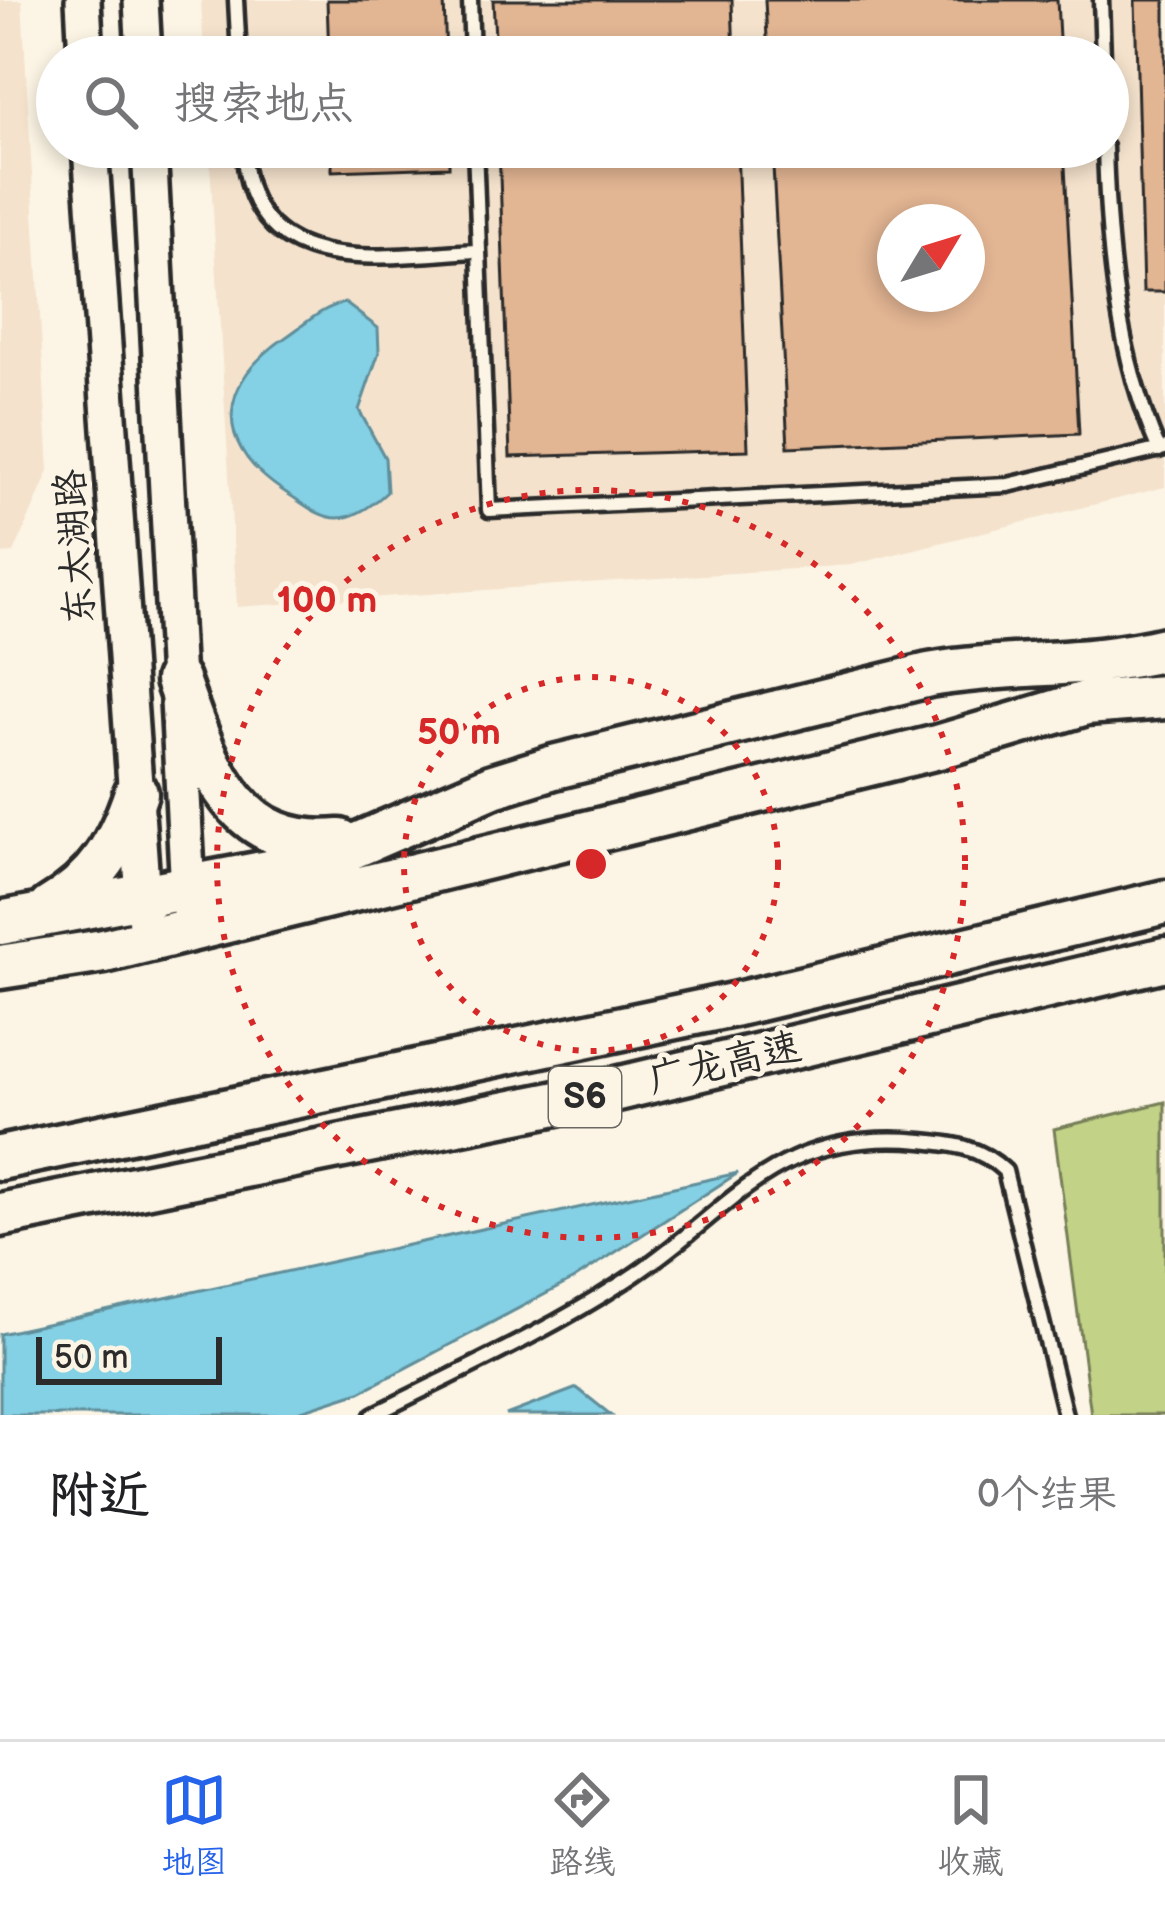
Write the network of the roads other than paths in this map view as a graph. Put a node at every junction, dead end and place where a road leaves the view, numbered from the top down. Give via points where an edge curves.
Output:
1 (83, 0) edge
2 (140, 0) edge
3 (236, 0) edge
4 (470, 0) edge
5 (1101, 0) edge
6 (85, 36) edge
7 (143, 36) edge
8 (238, 36) edge
9 (471, 36) edge
10 (1102, 36) edge
11 (91, 168) edge
12 (150, 168) edge
13 (246, 168) edge
14 (476, 168) edge
15 (1107, 168) edge
16 (479, 251) junction
17 (1162, 449) edge
18 (171, 567) junction
19 (120, 573) junction
20 (1165, 649) edge
21 (177, 680) junction
22 (1165, 697) edge
23 (136, 793) junction
24 (383, 837) junction
25 (143, 897) junction
26 (1165, 902) edge
27 (189, 909) junction
28 (17, 920) edge
29 (146, 940) junction
30 (1165, 959) edge
31 (0, 967) edge
32 (0, 1158) edge
33 (0, 1215) edge
34 (373, 1415) edge
35 (1065, 1415) edge

1 - 6 main road
2 - 7 main road
3 - 8 lane
4 - 9 lane
5 - 10 lane
11 - 19 main road, 东太湖路
12 - 18 main road
13 - 16 lane via 250,201 299,246 328,256
14 - 16 lane
15 - 17 lane via 1119,328 1136,398
16 - 17 lane via 489,510 1008,485
18 - 19 main road via 163,594 150,598 130,592
18 - 21 main road
19 - 23 main road, 东太湖路
20 - 24 highway via 1076,665 929,675 554,766
21 - 24 highway via 227,794 257,827 295,843
21 - 27 main road
22 - 27 highway via 1086,703 938,747
23 - 25 main road, 东太湖路
23 - 28 highway via 122,834 92,880
24 - 27 highway
25 - 27 highway
25 - 28 highway
25 - 29 main road, 东太湖路
26 - 32 highway, 广龙高速 / S6 via 861,977
27 - 29 highway
29 - 31 highway
30 - 33 highway, 广龙高速 / S6 via 562,1102
34 - 35 lane via 628,1280 780,1162 897,1139 957,1144 987,1154 1005,1172

